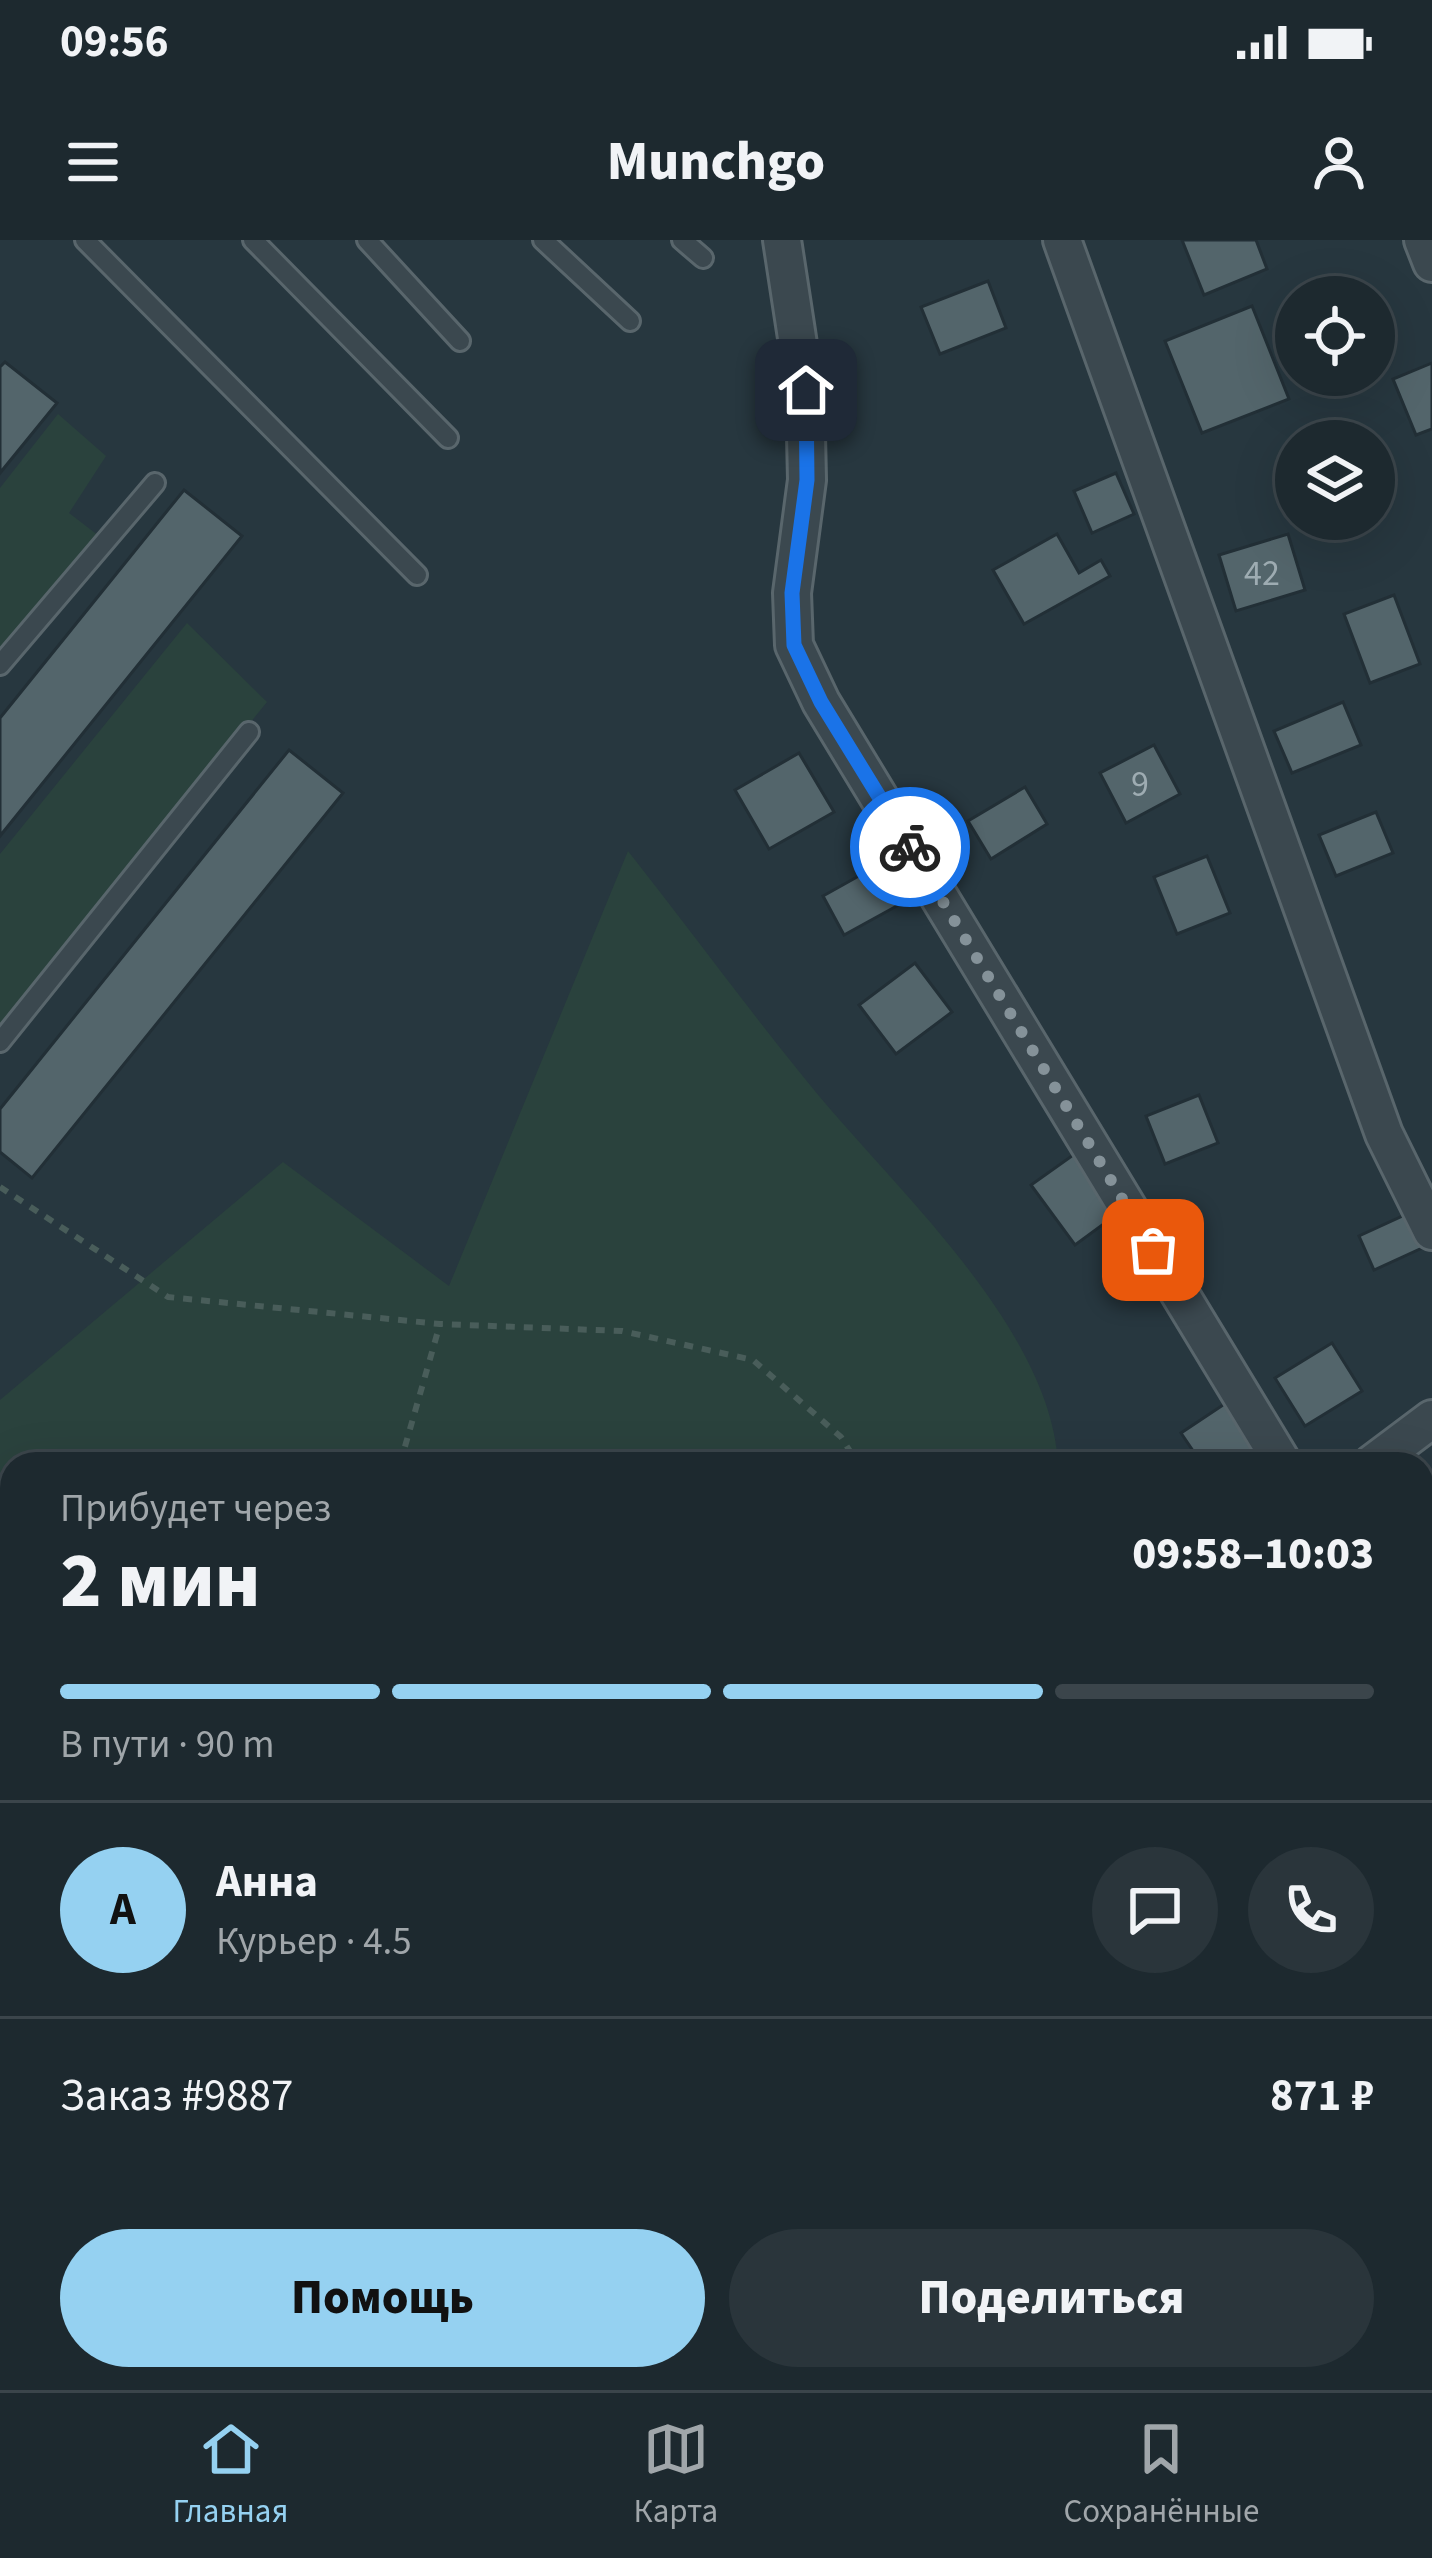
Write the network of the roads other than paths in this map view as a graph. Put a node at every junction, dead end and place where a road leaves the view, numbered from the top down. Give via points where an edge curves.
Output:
1 (85, 240) edge
2 (253, 240) edge
3 (367, 240) edge
4 (543, 240) edge
5 (682, 240) edge
6 (782, 240) edge
7 (1062, 240) edge
8 (1423, 240) edge
9 (703, 258) dead end
10 (1432, 263) edge
11 (630, 321) dead end
12 (460, 341) dead end
13 (448, 438) dead end
14 (155, 483) dead end
15 (417, 575) dead end
16 (0, 664) edge
17 (249, 732) dead end
18 (0, 1042) edge
19 (1432, 1231) edge
20 (1432, 1419) edge
21 (1276, 1452) edge
22 (1388, 1452) edge

1 - 15 lane
2 - 13 lane
3 - 12 lane
4 - 11 lane
5 - 9 lane
6 - 21 street via 806,390 794,645 821,702
7 - 19 street via 1384,1135
8 - 10 street
14 - 16 lane
17 - 18 lane
20 - 22 street

